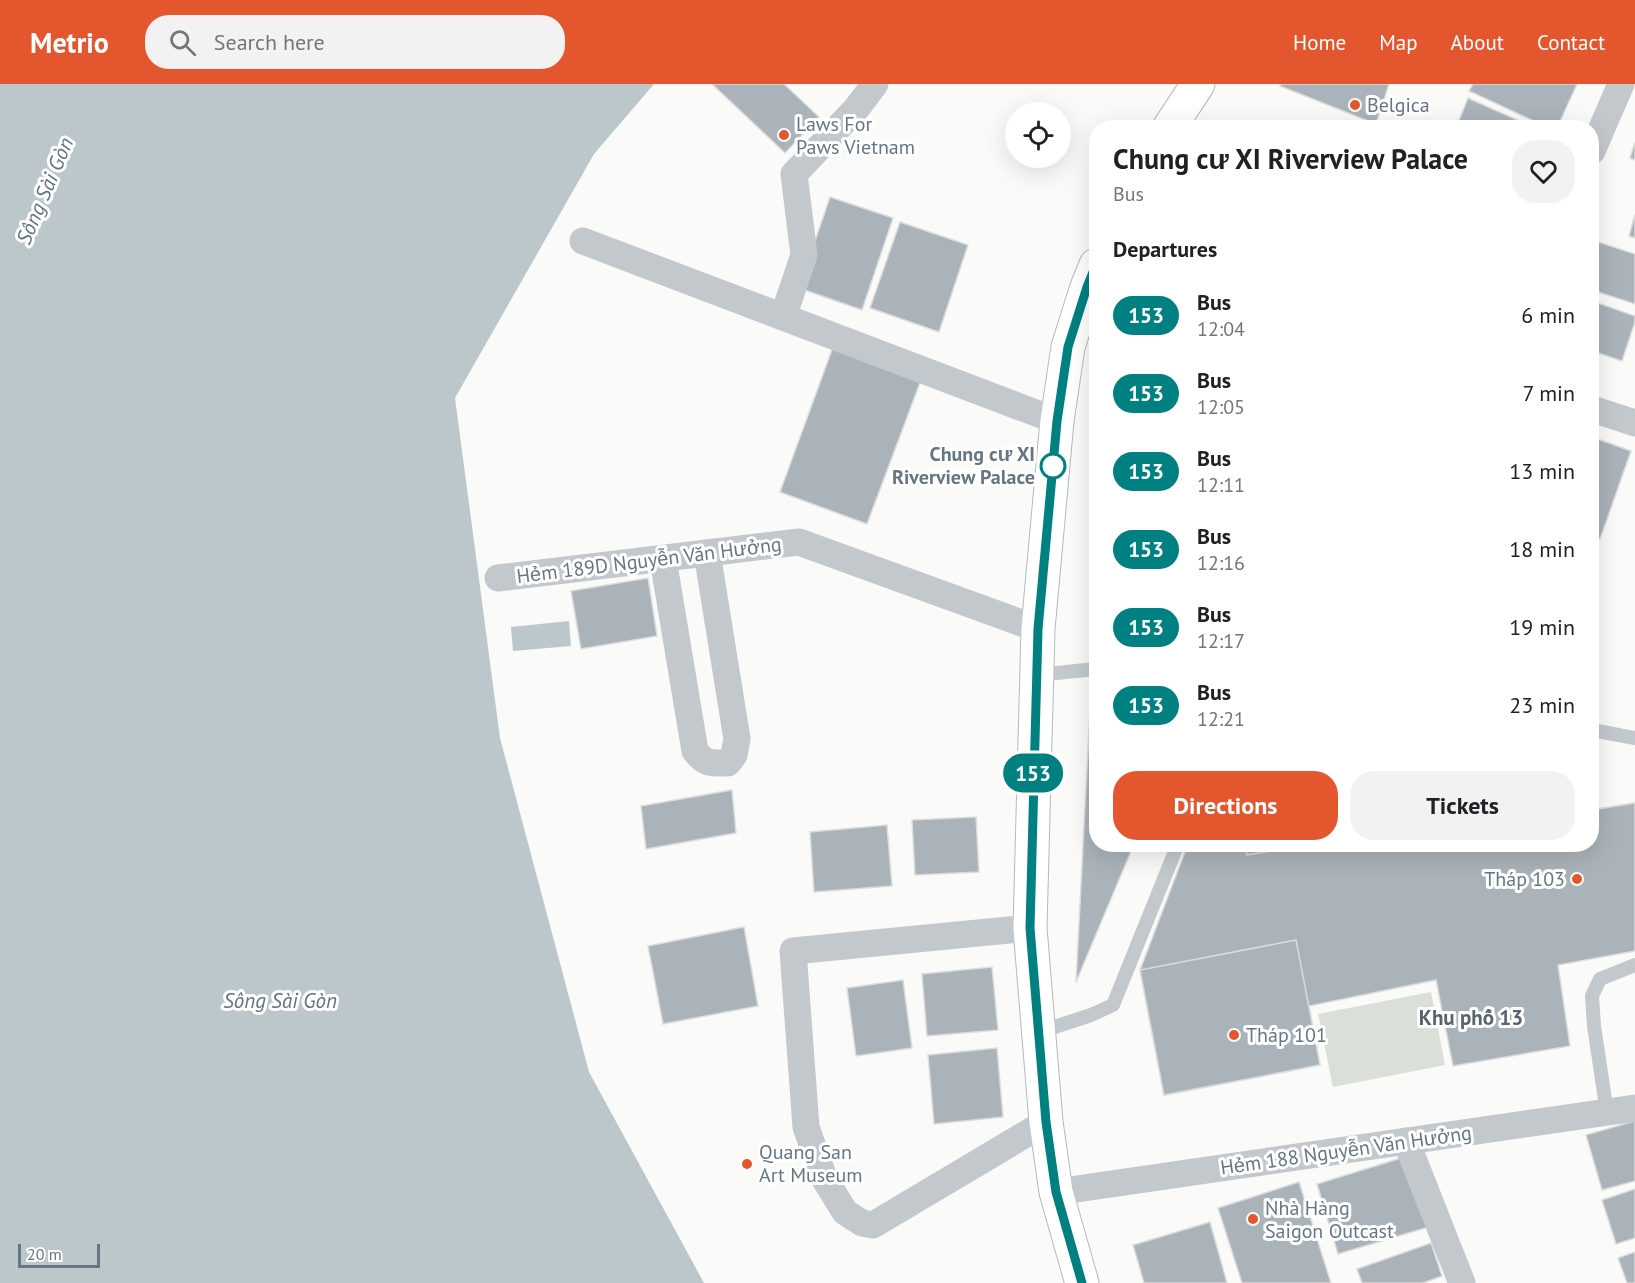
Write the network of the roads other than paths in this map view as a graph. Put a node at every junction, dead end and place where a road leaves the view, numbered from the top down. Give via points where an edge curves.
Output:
1 (875, 84) edge
2 (1198, 84) edge
3 (1621, 84) edge
4 (1174, 120) edge
5 (1599, 135) edge
6 (583, 242) dead end
7 (1089, 282) edge
8 (783, 317) junction
9 (1599, 411) edge
10 (1057, 421) junction
11 (1635, 423) edge
12 (707, 553) junction
13 (663, 559) junction
14 (498, 578) dead end
15 (1038, 629) junction
16 (1089, 670) edge
17 (1036, 675) junction
18 (1599, 731) edge
19 (1635, 738) edge
20 (1175, 852) edge
21 (1030, 928) junction
22 (1635, 965) edge
23 (1039, 1032) junction
24 (1635, 1108) edge
25 (1607, 1113) junction
26 (1046, 1122) junction
27 (1406, 1141) junction
28 (1056, 1192) junction
29 (1082, 1283) edge
30 (1462, 1283) edge

1 - 8 street via 794,174 804,255
2 - 4 main road
3 - 5 street
6 - 8 street
7 - 10 main road via 1068,347
8 - 10 street
9 - 11 street
10 - 15 main road
12 - 13 street, Hẻm 189D Nguyễn Văn Hưởng
12 - 13 street via 737,739 728,763 702,760 695,751
12 - 15 street, Hẻm 189D Nguyễn Văn Hưởng via 799,542
13 - 14 street, Hẻm 189D Nguyễn Văn Hưởng
15 - 17 main road
16 - 17 lane
17 - 21 main road
18 - 19 lane
20 - 23 lane via 1113,1005
21 - 23 main road
21 - 26 street via 793,951 806,1127 824,1178 845,1212 873,1225
22 - 25 lane via 1600,980 1592,996
23 - 26 main road
24 - 25 street, Hẻm 188 Nguyễn Văn Hưởng
25 - 27 street, Hẻm 188 Nguyễn Văn Hưởng
26 - 28 main road
27 - 28 street, Hẻm 188 Nguyễn Văn Hưởng
27 - 30 street
28 - 29 main road

